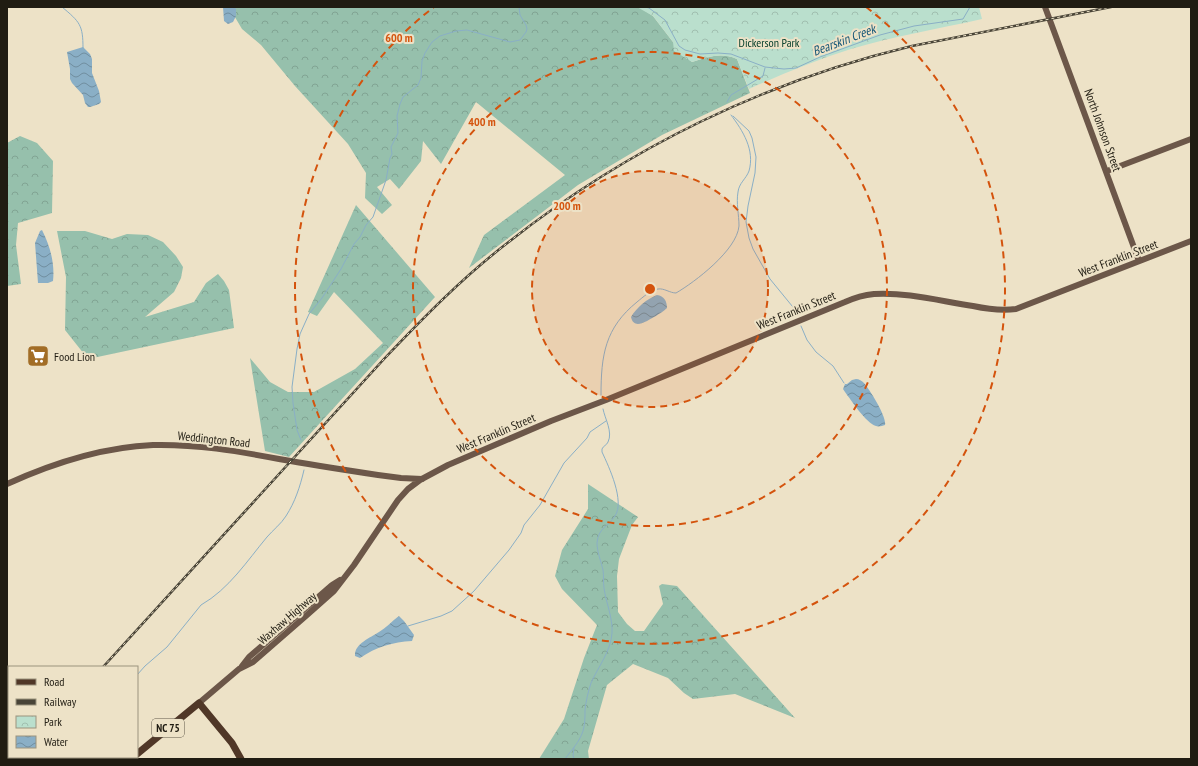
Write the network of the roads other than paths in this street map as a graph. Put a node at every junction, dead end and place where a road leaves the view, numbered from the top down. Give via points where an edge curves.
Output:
1 (1045, 7) edge
2 (1191, 139) edge
3 (1107, 171) junction
4 (1191, 241) edge
5 (1140, 261) junction
6 (422, 478) junction
7 (7, 484) edge
8 (344, 577) junction
9 (283, 628) junction
10 (273, 645) junction
11 (239, 669) junction
12 (199, 703) junction
13 (138, 753) edge
14 (241, 759) edge

1 - 3 main road, North Johnson Street
2 - 3 main road
3 - 5 main road, North Johnson Street
4 - 5 main road, West Franklin Street
5 - 6 main road, West Franklin Street via 1016,309 996,310 889,294 862,296 551,421
6 - 7 main road, Weddington Road via 378,475 236,451 182,445 153,445 124,448 74,459 30,473
6 - 8 main road, Waxhaw Highway via 398,500
8 - 9 main road, Waxhaw Highway
8 - 10 main road, Waxhaw Highway via 327,598
9 - 10 main road via 272,642
9 - 11 main road, Waxhaw Highway
10 - 11 main road, Waxhaw Highway via 253,662
11 - 12 main road, Waxhaw Highway
12 - 13 main road, Waxhaw Highway / NC 75
12 - 14 main road via 232,743

